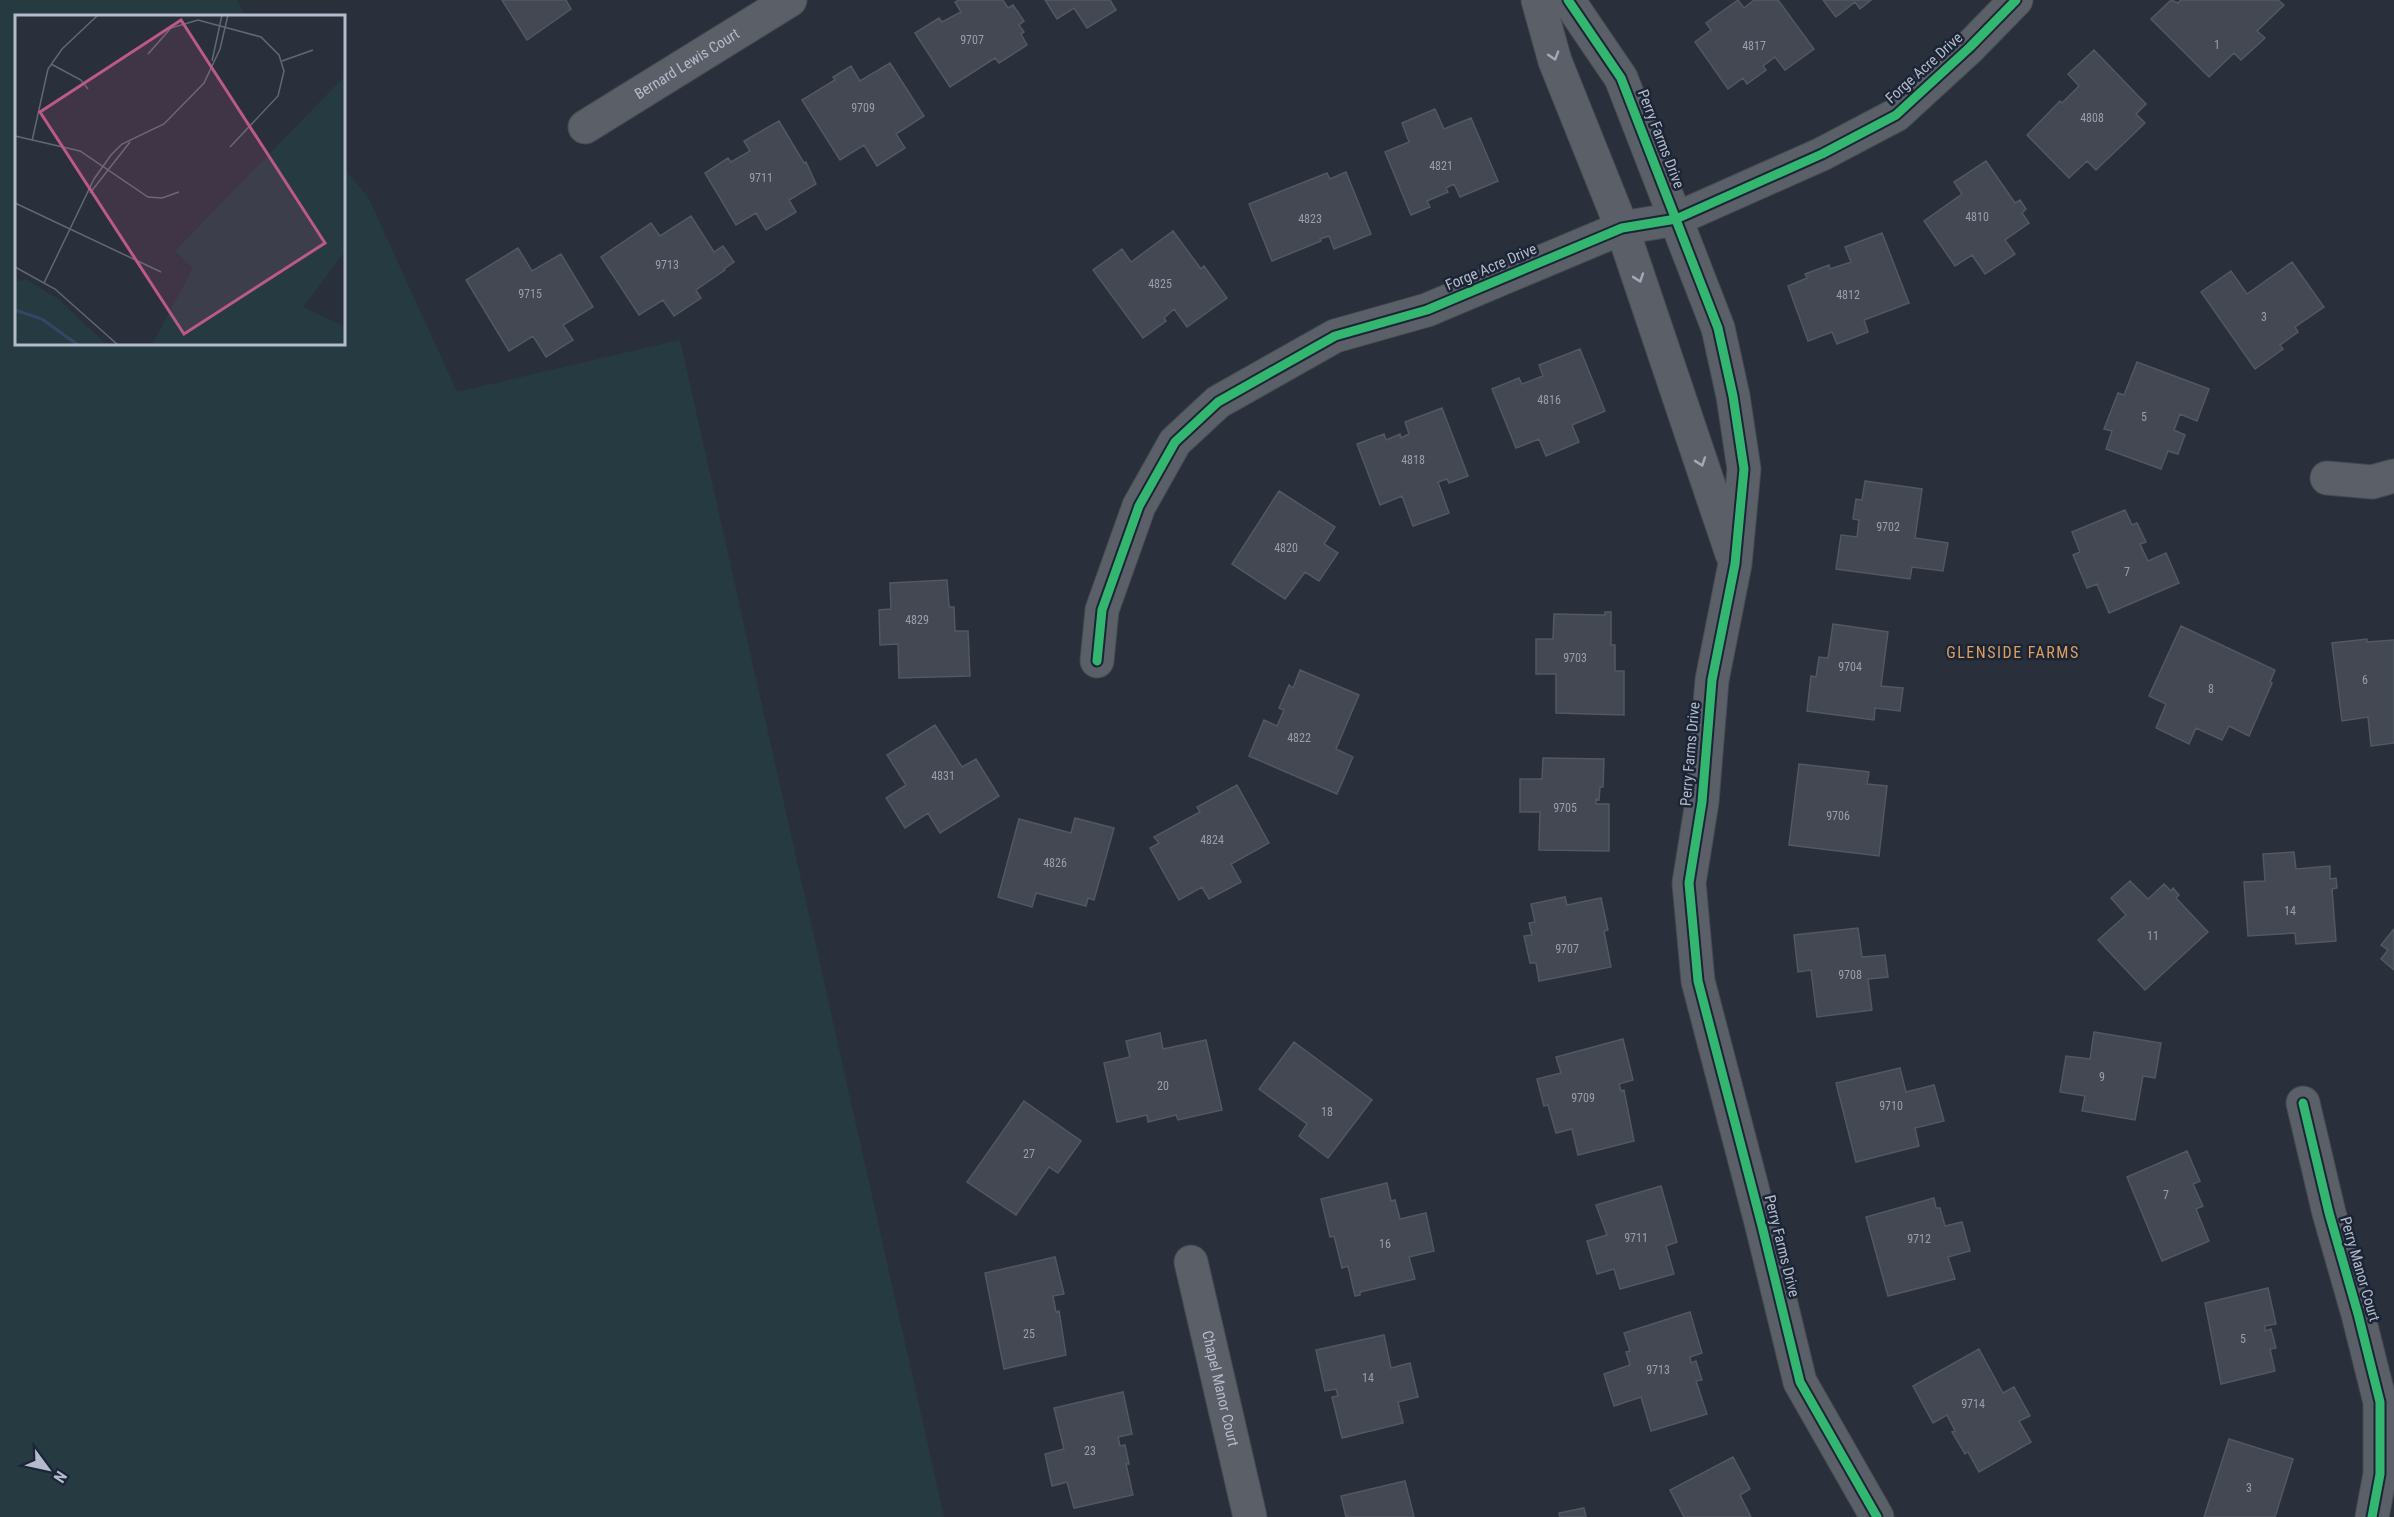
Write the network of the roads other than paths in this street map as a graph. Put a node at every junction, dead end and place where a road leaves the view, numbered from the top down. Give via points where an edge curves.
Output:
1 (790, 0) edge
2 (1538, 0) edge
3 (1568, 0) edge
4 (2016, 0) edge
5 (585, 128) dead end
6 (1676, 219) junction
7 (1622, 228) junction
8 (2394, 476) edge
9 (2327, 478) dead end
10 (1735, 564) junction
11 (1097, 661) dead end
12 (2302, 1102) dead end
13 (1191, 1262) dead end
14 (1852, 1474) junction
15 (1250, 1517) edge
16 (1877, 1517) edge
17 (1896, 1517) edge
18 (2372, 1517) edge

1 - 5 street, Bernard Lewis Court
2 -> 7 street, Perry Farms Drive via 1555,61
3 - 6 street, Perry Farms Drive via 1621,78
4 - 6 street, Forge Acre Drive via 1896,115 1822,154
6 - 7 street, Forge Acre Drive
6 - 10 street, Perry Farms Drive via 1718,328 1733,396 1744,469
7 -> 10 street, Perry Farms Drive
7 - 11 street, Forge Acre Drive via 1427,310 1335,336 1218,402 1175,441 1139,506 1102,610
8 - 9 street via 2372,482
10 - 14 street, Perry Farms Drive via 1712,680 1702,801 1689,883 1698,981 1800,1382
12 - 18 street, Perry Manor Court via 2380,1402 2380,1474
13 - 15 street, Chapel Manor Court
14 - 16 street, Perry Farms Drive
14 - 17 street, Perry Farms Drive

